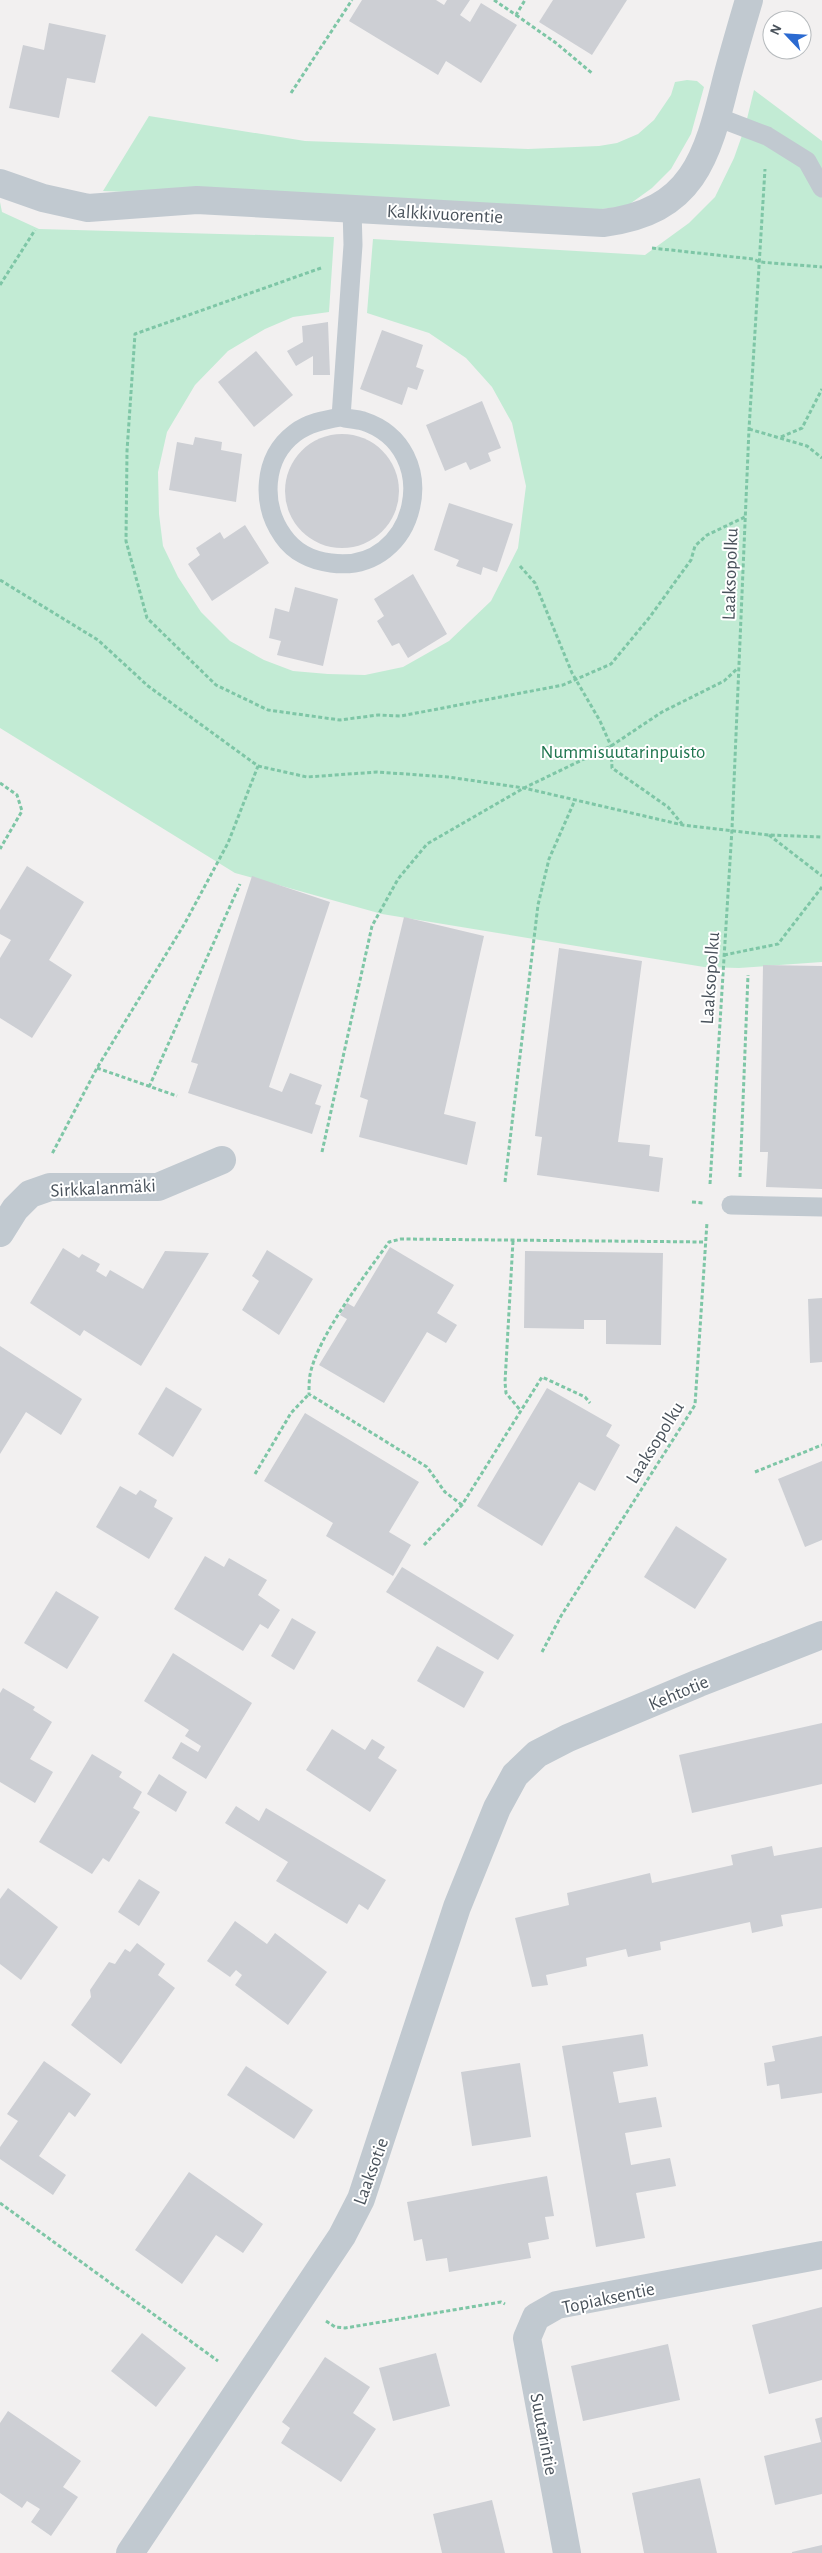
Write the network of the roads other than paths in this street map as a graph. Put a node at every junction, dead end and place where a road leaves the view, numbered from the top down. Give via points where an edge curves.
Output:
1 (750, 0) edge
2 (717, 117) junction
3 (0, 183) edge
4 (822, 188) edge
5 (352, 208) junction
6 (341, 417) junction
7 (222, 1160) dead end
8 (735, 1205) road end
9 (822, 1207) edge
10 (0, 1234) edge
11 (822, 1636) edge
12 (537, 1754) joint
13 (822, 2255) edge
14 (536, 2317) joint
15 (130, 2553) edge
16 (567, 2553) edge

1 - 2 street, Kalkkivuorentie
2 - 4 lane via 767,136 807,161
2 - 5 street, Kalkkivuorentie via 704,158 680,191 648,213 624,220 603,223
3 - 5 street, Kalkkivuorentie via 88,208 197,200
5 - 6 lane via 354,245
6 - 6 lane via 363,421 383,431 400,447 412,474 414,494 406,522 390,546 361,562 338,564 307,556 286,540 270,511 268,487 275,458 294,434 316,422
7 - 10 street, Sirkkalanmäki via 158,1187 50,1188 30,1194 15,1209
8 - 9 lane
11 - 12 street, Kehtotie via 699,1683
12 - 15 street, Laaksotie via 510,1783 458,1907 361,2199 342,2236
13 - 14 street, Topiaksentie via 557,2305
14 - 16 street, Suutarintie via 527,2338

